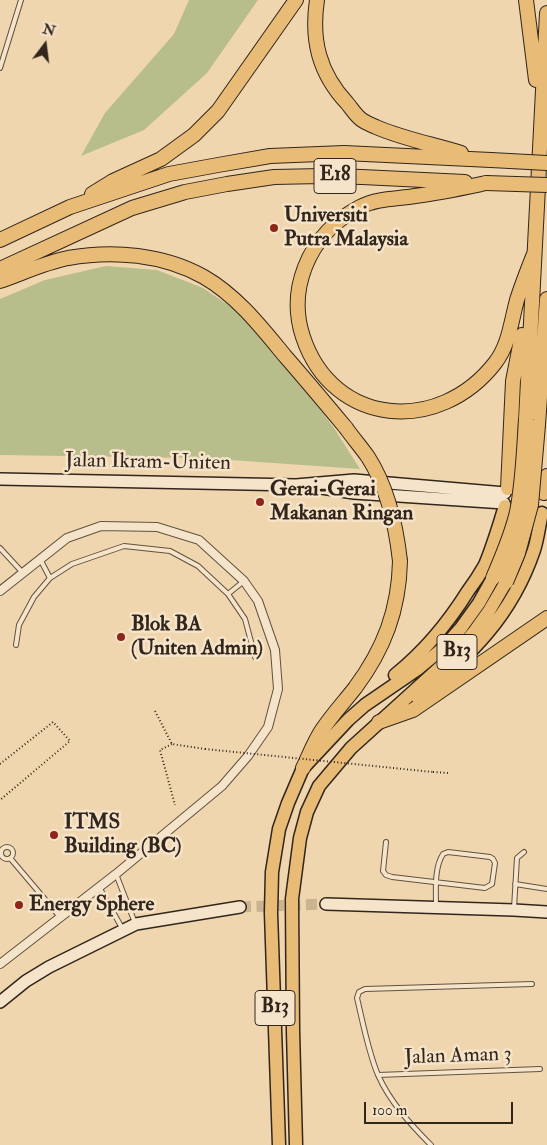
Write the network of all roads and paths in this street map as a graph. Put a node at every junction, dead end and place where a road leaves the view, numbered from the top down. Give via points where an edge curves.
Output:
1 (21, 0) edge
2 (296, 0) edge
3 (317, 0) edge
4 (526, 0) edge
5 (547, 13) edge
6 (0, 68) edge
7 (541, 111) junction
8 (485, 159) junction
9 (547, 163) edge
10 (486, 183) junction
11 (547, 186) edge
12 (70, 207) junction
13 (0, 240) edge
14 (534, 254) junction
15 (0, 269) edge
16 (0, 281) edge
17 (532, 282) junction
18 (547, 298) edge
19 (532, 422) junction
20 (547, 476) edge
21 (0, 479) edge
22 (506, 498) junction
23 (545, 503) edge
24 (0, 548) edge
25 (6, 552) junction
26 (0, 556) edge
27 (40, 559) junction
28 (23, 573) junction
29 (50, 578) junction
30 (499, 580) junction
31 (244, 581) junction
32 (0, 591) edge
33 (228, 594) junction
34 (547, 618) edge
35 (16, 645) dead end
36 (255, 657) dead end
37 (379, 694) junction
38 (394, 709) junction
39 (155, 711) dead end
40 (379, 722) junction
41 (172, 744) junction
42 (0, 764) edge
43 (303, 768) junction
44 (449, 773) dead end
45 (0, 800) edge
46 (174, 805) dead end
47 (386, 842) dead end
48 (1, 847) edge
49 (524, 852) dead end
50 (10, 858) junction
51 (116, 874) junction
52 (436, 882) junction
53 (515, 884) junction
54 (100, 887) junction
55 (547, 889) edge
56 (326, 904) tunnel mouth
57 (240, 907) tunnel mouth
58 (436, 907) junction
59 (514, 910) junction
60 (547, 912) edge
61 (60, 917) junction
62 (136, 924) junction
63 (123, 930) junction
64 (0, 964) edge
65 (532, 984) dead end
66 (0, 1002) edge
67 (540, 1070) dead end
68 (378, 1075) junction
69 (279, 1145) edge
70 (296, 1145) edge
71 (432, 1145) edge

1 - 6 lane
2 - 12 highway via 218,111 194,135 161,159 113,181
3 - 8 highway via 315,35 320,60 343,99 362,120 419,143
4 - 7 highway
5 - 7 highway
7 - 14 highway
8 - 9 highway, E18, bridge
8 - 12 highway, E18 via 344,153 270,156 169,174
10 - 11 highway, E18, bridge
10 - 14 highway via 361,206 324,234 311,253 298,290 298,322 317,367 354,400 378,409 401,412 447,403 480,380 496,362 508,340
10 - 15 highway, E18 via 321,176 274,177 226,184 132,208
12 - 13 highway, E18
14 - 17 highway, B13
16 - 43 highway, bridge via 67,258 105,253 172,263 204,278 258,323 368,458 382,484 397,533 400,561 396,601 386,636 372,664 320,732
17 - 19 highway, B13
17 - 22 highway via 513,381
18 - 19 highway, B13
19 - 30 highway, B13, bridge via 531,505 518,553
20 - 23 highway
21 - 22 main road, Jalan Ikram-Uniten via 296,485 354,480
22 - 23 main road via 512,517 525,521 531,520
22 - 23 main road via 512,484 524,480 536,483
22 - 37 main road via 484,566 453,615 412,661 386,682
23 - 38 main road via 535,548 522,580 485,637 449,673 409,703
24 - 25 lane
25 - 26 lane
25 - 28 lane
27 - 28 street
27 - 29 lane
27 - 31 street via 66,538 101,526 157,527 199,540
28 - 32 street
29 - 33 lane via 72,564 124,546 170,551 198,566
29 - 35 lane via 34,597 19,625
30 - 37 main road, B13 via 442,648 419,668
30 - 38 main road, B13 via 489,611 457,652
31 - 33 lane
31 - 51 street via 258,601 275,650 278,688 268,727 222,786
33 - 36 lane via 245,619
34 - 40 highway via 413,710
37 - 43 main road, B13 via 348,720
38 - 40 main road, B13
39 - 41 path
40 - 70 main road, B13 via 351,748 319,786 300,838 292,899
41 - 44 path, bridge
41 - 46 path via 160,750
42 - 45 path via 53,722 70,741
43 - 69 main road, B13 via 279,829 272,872
47 - 52 lane via 383,871 386,875
48 - 50 lane via 2,856
48 - 50 lane via 12,849
49 - 53 lane via 518,858
50 - 61 lane
51 - 54 street
51 - 62 lane
52 - 52 lane via 440,858 448,852 490,857 495,863 489,887
52 - 58 lane
53 - 55 lane
53 - 59 lane
54 - 61 street
54 - 63 lane
56 - 58 main road
57 - 62 main road
58 - 59 main road
59 - 60 main road
61 - 64 street
62 - 63 main road
63 - 66 main road via 26,981
65 - 68 lane via 365,989 357,998
67 - 68 lane, Jalan Aman 3
68 - 71 lane via 390,1098 414,1129

